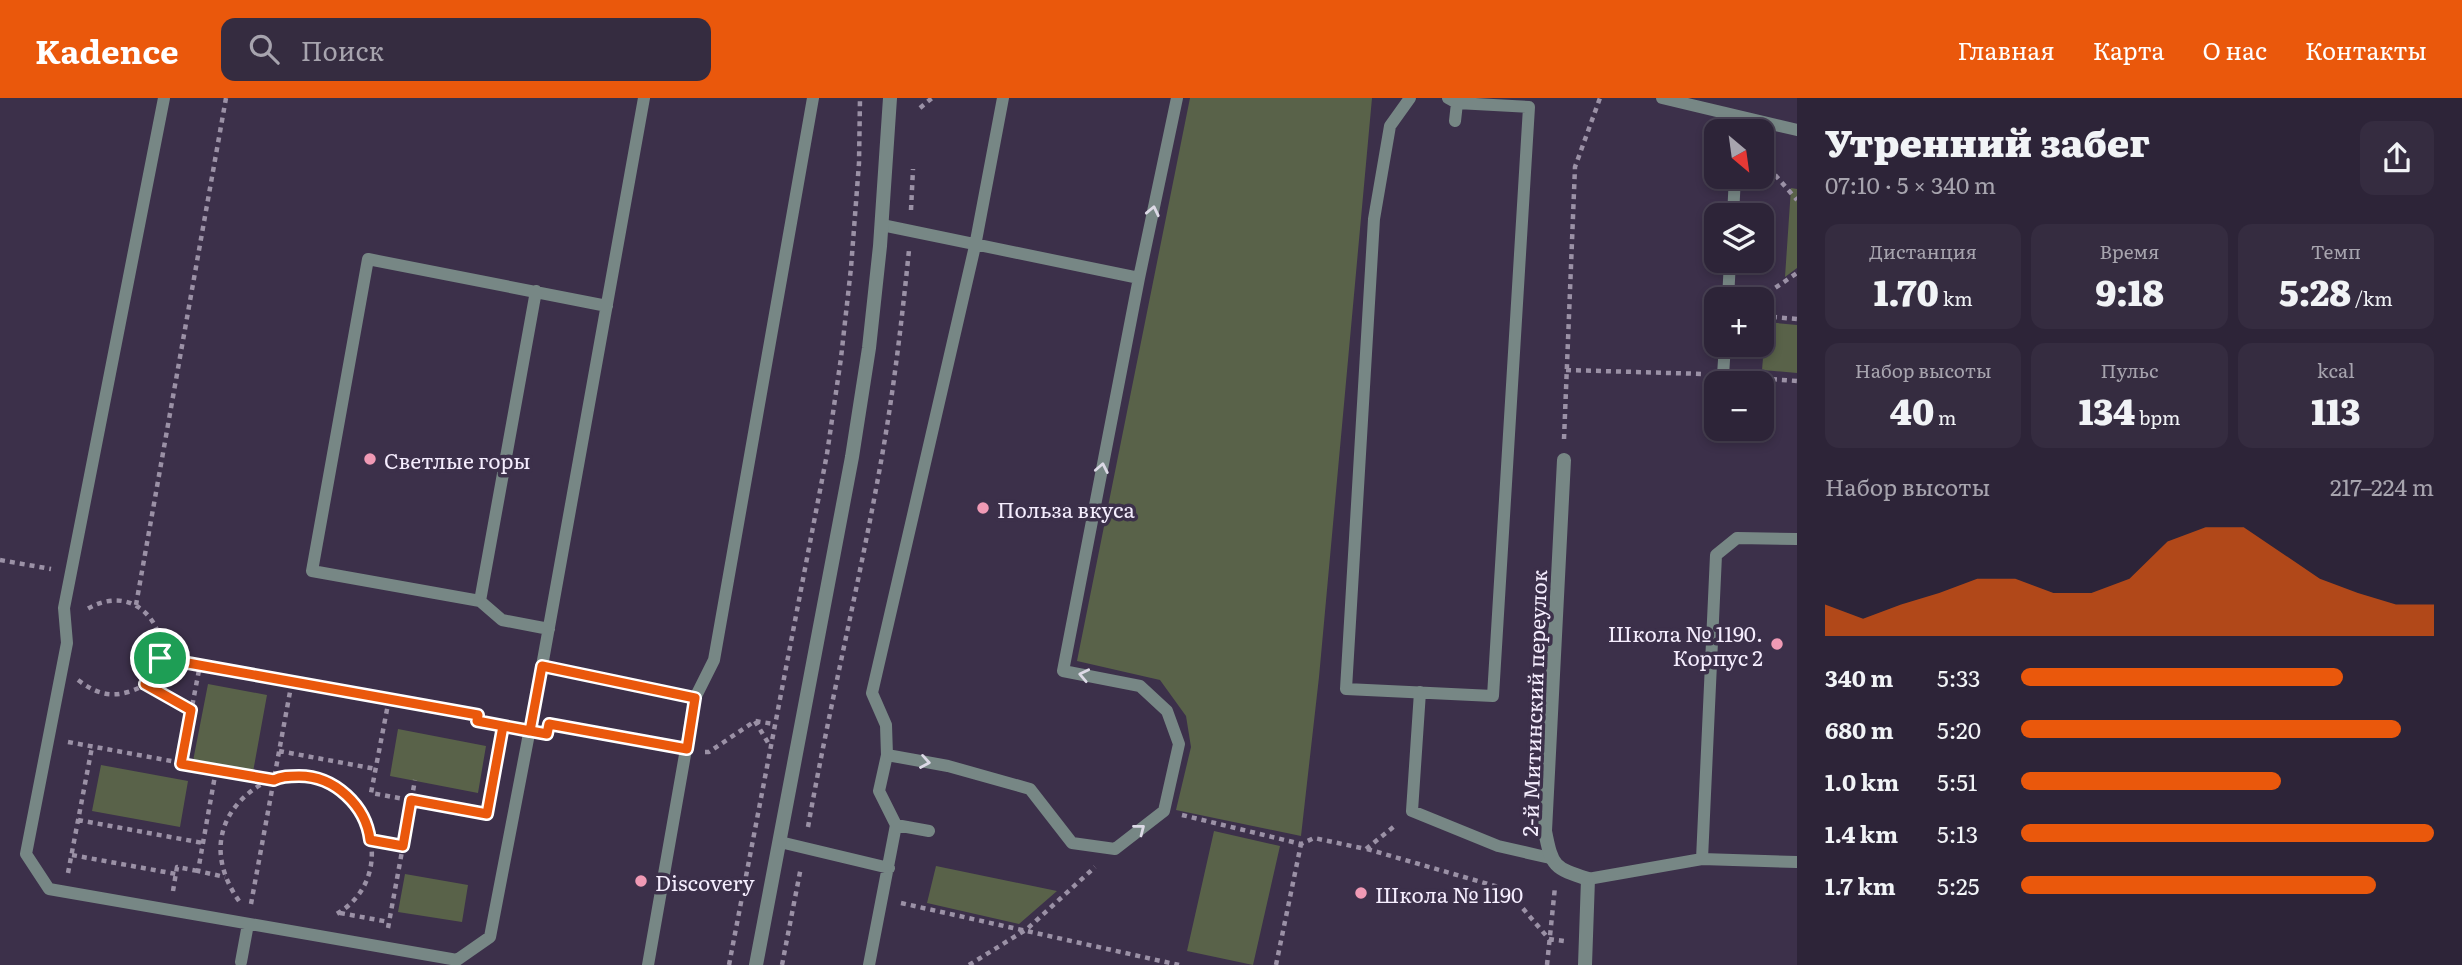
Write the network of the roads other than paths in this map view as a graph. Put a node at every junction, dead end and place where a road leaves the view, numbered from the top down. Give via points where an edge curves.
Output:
1 (164, 98) edge
2 (644, 98) edge
3 (813, 98) edge
4 (890, 98) edge
5 (1003, 98) edge
6 (1177, 98) edge
7 (1410, 98) edge
8 (1662, 98) edge
9 (1453, 100) edge
10 (1739, 116) junction
11 (1739, 119) edge
12 (1455, 121) dead end
13 (1797, 130) edge
14 (882, 225) junction
15 (975, 246) junction
16 (1139, 278) junction
17 (536, 292) junction
18 (607, 306) junction
19 (1564, 460) road end
20 (1797, 539) edge
21 (480, 601) junction
22 (549, 629) junction
23 (542, 666) junction
24 (1420, 692) junction
25 (695, 698) junction
26 (887, 755) junction
27 (895, 825) junction
28 (929, 831) dead end
29 (780, 842) junction
30 (1550, 858) junction
31 (1702, 859) junction
32 (1797, 862) edge
33 (889, 868) junction
34 (1588, 879) junction
35 (248, 924) junction
36 (241, 962) dead end
37 (649, 965) edge
38 (756, 965) edge
39 (869, 965) edge
40 (1585, 965) edge

1 - 35 lane via 64,608 67,643 26,855 49,889
2 - 18 lane
3 - 25 lane via 714,660
4 - 14 street
5 - 15 lane
16 -> 6 lane
7 - 24 lane via 1390,126 1374,219 1346,689
8 - 10 lane
9 - 12 lane
9 - 24 lane via 1530,107 1493,696
10 - 11 lane
10 - 13 lane
14 - 15 lane
14 - 29 street via 852,457
15 - 16 lane
15 - 26 lane via 872,693 886,725
26 -> 16 lane via 1030,789 1072,843 1115,849 1164,811 1178,744 1167,711 1140,686 1063,671
17 - 18 lane
17 - 21 lane
17 - 21 lane via 368,259 312,571
18 - 22 lane
19 - 30 street, 2-й Митинский переулок via 1545,831
20 - 31 lane via 1737,538 1716,555
21 - 22 lane via 502,620
22 - 23 lane
23 - 25 lane
23 - 35 lane via 490,937 457,960
24 - 30 lane via 1412,811 1498,846
25 - 37 lane
26 - 27 lane via 879,791
27 - 28 lane
27 - 33 lane
29 - 33 lane
29 - 38 street
30 - 34 street, 2-й Митинский переулок via 1563,871
31 - 32 lane
31 - 34 lane
33 - 39 lane
34 - 40 street
35 - 36 lane

